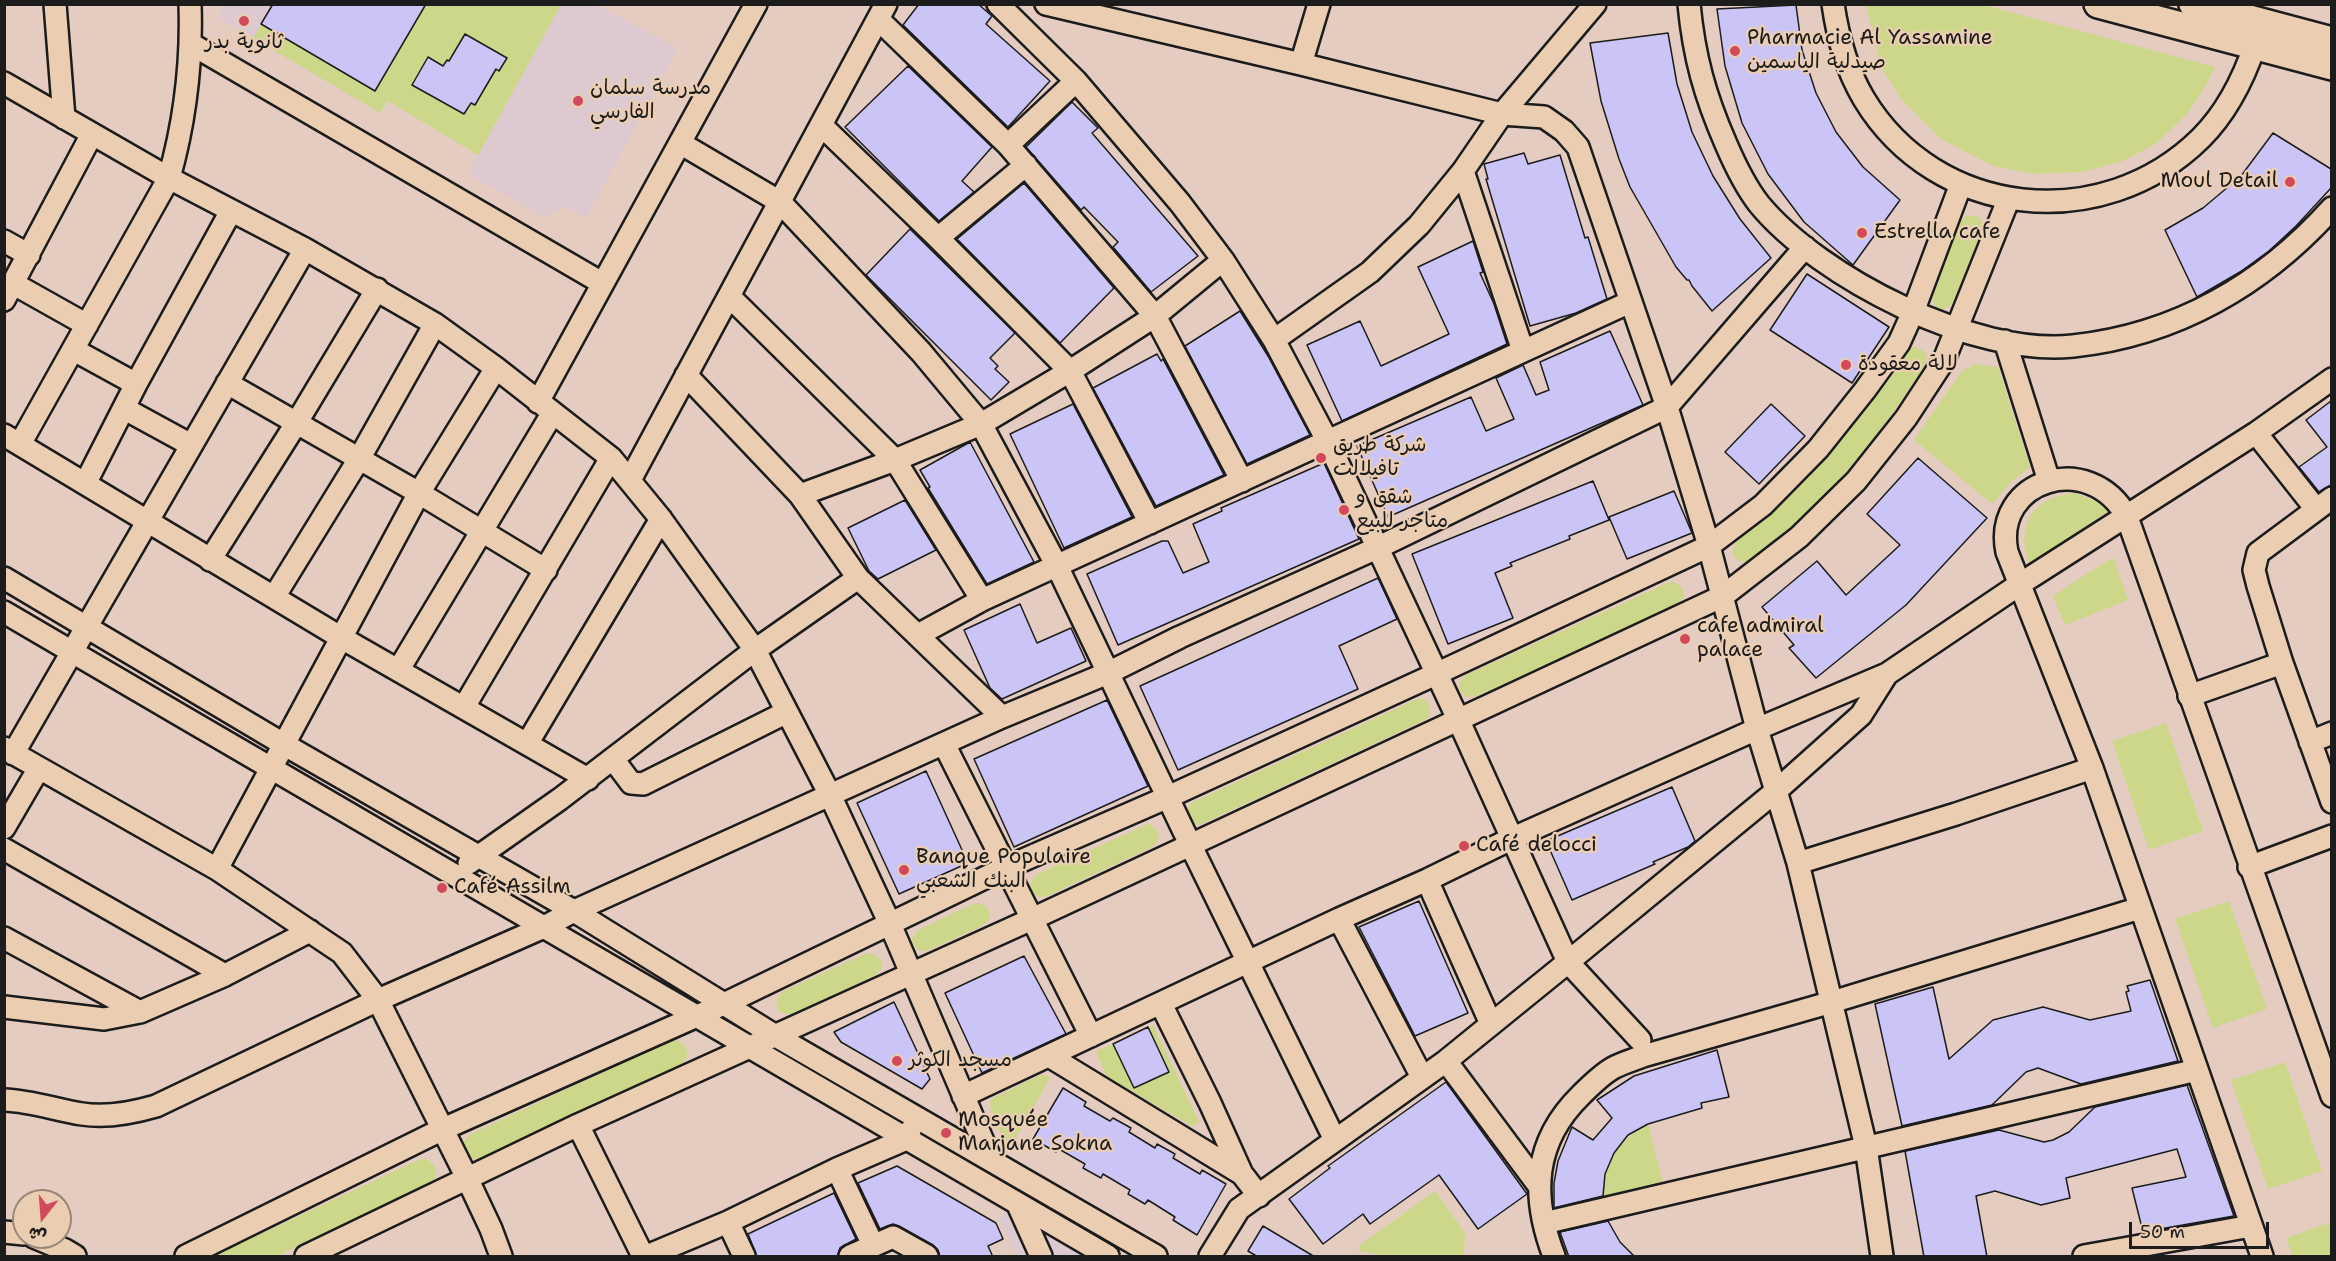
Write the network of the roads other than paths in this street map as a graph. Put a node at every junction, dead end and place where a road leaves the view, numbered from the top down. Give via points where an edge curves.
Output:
1 (55, 4) edge
2 (190, 4) edge
3 (756, 4) edge
4 (998, 4) edge
5 (1046, 4) edge
6 (1318, 4) edge
7 (1595, 4) edge
8 (1676, 4) edge
9 (1689, 4) edge
10 (1833, 4) edge
11 (2098, 4) edge
12 (2193, 4) edge
13 (882, 12) edge
14 (1692, 39) junction
15 (2331, 41) edge
16 (191, 44) junction
17 (2255, 45) junction
18 (1301, 64) junction
19 (2331, 66) edge
20 (1076, 81) junction
21 (4, 83) edge
22 (1502, 114) junction
23 (64, 118) junction
24 (821, 125) junction
25 (92, 134) junction
26 (680, 143) junction
27 (1008, 145) junction
28 (1026, 165) junction
29 (1463, 171) junction
30 (169, 178) junction
31 (1961, 184) junction
32 (2009, 198) junction
33 (780, 202) junction
34 (2331, 208) edge
35 (231, 211) junction
36 (938, 238) junction
37 (4, 241) edge
38 (1805, 247) junction
39 (304, 249) junction
40 (29, 255) junction
41 (1222, 260) junction
42 (602, 284) junction
43 (377, 289) junction
44 (9, 292) edge
45 (729, 296) junction
46 (1630, 302) junction
47 (1913, 312) junction
48 (1155, 316) junction
49 (435, 324) junction
50 (87, 325) junction
51 (1958, 329) junction
52 (1274, 340) junction
53 (2005, 340) junction
54 (74, 350) junction
55 (1523, 351) junction
56 (496, 368) junction
57 (1070, 371) junction
58 (686, 375) junction
59 (2331, 379) edge
60 (227, 383) junction
61 (136, 384) junction
62 (1667, 407) junction
63 (545, 408) junction
64 (125, 409) junction
65 (297, 422) junction
66 (981, 424) junction
67 (2256, 433) junction
68 (12, 439) edge
69 (1328, 442) junction
70 (191, 445) junction
71 (611, 458) junction
72 (358, 459) junction
73 (895, 460) junction
74 (630, 480) junction
75 (1242, 481) junction
76 (86, 482) junction
77 (2049, 482) junction
78 (419, 493) junction
79 (800, 495) junction
80 (2324, 503) edge
81 (2127, 517) junction
82 (661, 519) junction
83 (148, 520) junction
84 (1150, 523) junction
85 (483, 531) junction
86 (1709, 546) junction
87 (1377, 548) junction
88 (210, 560) junction
89 (1057, 566) junction
90 (546, 570) junction
91 (4, 578) edge
92 (858, 578) junction
93 (2020, 584) junction
94 (1723, 596) junction
95 (274, 597) junction
96 (982, 600) junction
97 (4, 612) edge
98 (87, 626) junction
99 (918, 635) junction
100 (340, 637) junction
101 (755, 650) junction
102 (72, 651) junction
103 (2282, 663) junction
104 (399, 669) junction
105 (1108, 673) junction
106 (1436, 674) junction
107 (1887, 675) junction
108 (2189, 696) junction
109 (464, 707) junction
110 (787, 712) junction
111 (1002, 717) junction
112 (1458, 719) junction
113 (1758, 729) junction
114 (2331, 733) edge
115 (2310, 742) junction
116 (528, 744) junction
117 (944, 744) junction
118 (285, 745) junction
119 (9, 751) edge
120 (614, 759) junction
121 (39, 768) junction
122 (2092, 768) junction
123 (271, 770) junction
124 (588, 779) junction
125 (1776, 791) junction
126 (830, 795) junction
127 (1167, 797) junction
128 (2331, 802) edge
129 (4, 828) edge
130 (2331, 836) edge
131 (1513, 838) junction
132 (1190, 844) junction
133 (4, 849) edge
134 (478, 856) junction
135 (1798, 862) junction
136 (2249, 867) junction
137 (1005, 868) junction
138 (217, 869) junction
139 (450, 874) junction
140 (1427, 880) junction
141 (2140, 908) junction
142 (574, 911) junction
143 (1032, 919) junction
144 (1339, 919) junction
145 (890, 924) junction
146 (544, 927) junction
147 (310, 931) junction
148 (4, 938) edge
149 (1249, 962) junction
150 (1568, 962) junction
151 (225, 975) junction
152 (912, 975) junction
153 (378, 1000) junction
154 (1832, 1002) junction
155 (724, 1004) junction
156 (1161, 1004) junction
157 (4, 1007) edge
158 (140, 1012) junction
159 (693, 1016) junction
160 (1491, 1024) junction
161 (774, 1035) junction
162 (1091, 1036) junction
163 (1640, 1040) dead end
164 (748, 1047) junction
165 (1049, 1056) junction
166 (1446, 1061) junction
167 (2197, 1070) junction
168 (1422, 1077) junction
169 (963, 1096) junction
170 (2331, 1096) edge
171 (4, 1100) edge
172 (919, 1118) junction
173 (578, 1125) junction
174 (441, 1130) junction
175 (904, 1140) junction
176 (1335, 1140) junction
177 (1866, 1147) junction
178 (991, 1160) junction
179 (837, 1169) junction
180 (1242, 1174) junction
181 (467, 1178) junction
182 (1539, 1186) junction
183 (1259, 1196) junction
184 (1018, 1204) junction
185 (728, 1222) junction
186 (1544, 1222) junction
187 (2251, 1226) junction
188 (873, 1245) junction
189 (677, 1250) edge
190 (186, 1257) edge
191 (306, 1257) edge
192 (501, 1257) edge
193 (645, 1257) edge
194 (744, 1257) edge
195 (850, 1257) edge
196 (927, 1257) edge
197 (1041, 1257) edge
198 (1108, 1257) edge
199 (1156, 1257) edge
200 (1210, 1257) edge
201 (1554, 1257) edge
202 (1882, 1257) edge
203 (2084, 1257) edge
204 (2262, 1257) edge

1 - 23 street
2 - 16 street
3 - 26 street
4 - 20 street
5 - 18 street
6 - 18 street
7 - 22 street
8 - 14 street
9 - 14 street
10 - 31 street via 1845,60 1876,117 1923,162
11 - 17 main road
12 - 15 main road
13 - 24 street
13 - 27 street
14 - 38 street via 1700,78 1738,171 1759,203
16 - 30 street via 178,145
16 - 42 street
17 - 19 main road
17 - 32 street via 2220,117 2180,157 2157,172 2119,190 2078,200 2036,202
18 - 22 street
20 - 27 street
20 - 41 street via 1180,203
21 - 23 street
22 - 29 street
22 - 46 street via 1544,117 1578,147
23 - 25 street
24 - 33 street
24 - 36 street
25 - 30 street
25 - 40 street
26 - 33 street
26 - 42 street
27 - 28 street
28 - 36 street
28 - 48 street
29 - 52 street via 1419,225 1371,272
29 - 55 street
30 - 35 street
30 - 50 street
31 - 32 street
31 - 47 street
32 - 51 street
33 - 45 street
33 - 66 street via 921,352
34 - 53 street via 2291,250 2252,281 2165,324 2128,337 2071,347
35 - 39 street
35 - 61 street
36 - 57 street
37 - 40 street
38 - 47 street via 1867,288
38 - 62 street
39 - 43 street
39 - 60 street
40 - 44 street
41 - 48 street
41 - 52 street
42 - 63 street
43 - 49 street
43 - 65 street
44 - 50 street
45 - 58 street
45 - 73 street
46 - 55 street
46 - 62 street
47 - 51 street
47 - 86 street via 1899,343 1818,449 1763,505
48 - 57 street
48 - 75 street
49 - 56 street
49 - 72 street
50 - 54 street
51 - 53 street
51 - 94 street via 1944,360 1906,418 1856,481 1799,537
52 - 69 street
53 - 77 street
54 - 61 street
54 - 68 street
55 - 69 street
56 - 63 street
56 - 78 street
57 - 66 street
57 - 84 street
58 - 74 street
58 - 79 street
59 - 67 street
60 - 65 street
60 - 70 street
61 - 64 street
62 - 86 street
62 - 87 street
63 - 71 street
63 - 85 street
64 - 70 street
64 - 76 street
65 - 72 street
65 - 88 street
66 - 73 street
66 - 89 street
67 - 80 street
67 - 81 street
68 - 76 street
69 - 75 street
69 - 87 street
70 - 83 street
71 - 74 street
71 - 90 street
72 - 78 street
72 - 95 street
73 - 79 street
73 - 96 street
74 - 82 street
75 - 84 street
76 - 83 street
77 - 81 street via 2072,478 2092,483 2109,493
77 - 93 street via 2019,501 2009,518 2004,537
78 - 85 street
78 - 100 street
79 - 92 street
80 - 103 street via 2258,553 2255,560 2258,586
81 - 93 street
81 - 108 street
82 - 101 street
82 - 116 street
83 - 88 street
83 - 98 street
84 - 89 street
85 - 90 street
85 - 104 street
86 - 94 street
86 - 106 street
87 - 105 street
87 - 106 street
88 - 95 street
89 - 96 street
89 - 105 street
90 - 109 street
91 - 98 street
92 - 99 street
92 - 101 street
93 - 107 street
93 - 122 street
94 - 112 street
94 - 113 street
95 - 100 street
96 - 99 street
97 - 102 street
98 - 102 street
98 - 118 street
99 - 111 street
100 - 104 street
100 - 118 street
101 - 110 street
101 - 120 street
102 - 119 street
102 - 123 street
103 - 108 street
103 - 115 street
104 - 109 street
105 - 111 street
105 - 127 street
106 - 112 street
106 - 127 street
107 - 113 street
107 - 125 street via 1861,715
108 - 136 street
109 - 116 street
110 - 120 street via 643,784 631,783
110 - 126 street
111 - 117 street
112 - 131 street
112 - 132 street
113 - 125 street
113 - 131 street
114 - 115 street
115 - 128 street
116 - 124 street
117 - 126 street
117 - 137 street
118 - 123 street
118 - 134 street
119 - 121 street
120 - 124 street
121 - 129 street
121 - 138 street
122 - 135 street
122 - 141 street
123 - 138 street
123 - 139 street
124 - 134 street
125 - 135 street
125 - 150 street
126 - 142 street
126 - 145 street
127 - 132 street
127 - 137 street
130 - 136 street
131 - 140 street
131 - 150 street
132 - 143 street
132 - 149 street
133 - 151 street
134 - 139 street
134 - 142 street
135 - 154 street
136 - 170 street
137 - 143 street
137 - 145 street
138 - 147 street
139 - 146 street
140 - 144 street
140 - 160 street
141 - 154 street
141 - 167 street
142 - 146 street
142 - 155 street
143 - 152 street
143 - 162 street
144 - 149 street
144 - 168 street
145 - 152 street
145 - 155 street
146 - 153 street
146 - 159 street
147 - 151 street
147 - 153 street via 342,954
148 - 158 street
149 - 156 street
149 - 176 street
150 - 160 street
150 - 163 street
151 - 158 street
152 - 161 street
152 - 169 street
153 - 171 street via 139,1111 82,1114 29,1101
153 - 174 street
154 - 177 street
154 - 182 street via 1615,1067 1586,1089 1557,1121 1544,1155
155 - 159 street
155 - 161 street
156 - 162 street
156 - 180 street
157 - 158 street via 104,1019
159 - 164 street
159 - 174 street
160 - 166 street
161 - 164 street
161 - 172 street
162 - 165 street
164 - 173 street
164 - 175 street
165 - 169 street
165 - 180 street
166 - 168 street
166 - 182 street
167 - 177 street
167 - 187 street
168 - 176 street
169 - 178 street
172 - 175 street
172 - 178 street
173 - 181 street
173 - 193 street
174 - 181 street
174 - 190 street
175 - 179 street
175 - 184 street
176 - 183 street
177 - 186 street
177 - 202 street
178 - 199 street
179 - 185 street
179 - 188 street
180 - 183 street
181 - 191 street
181 - 192 street
182 - 186 street
183 - 200 street via 1239,1209
184 - 197 street
184 - 198 street
185 - 189 street
185 - 194 street
186 - 201 street
187 - 203 street
187 - 204 street
188 - 195 street
188 - 196 street via 893,1237
189 - 193 street

